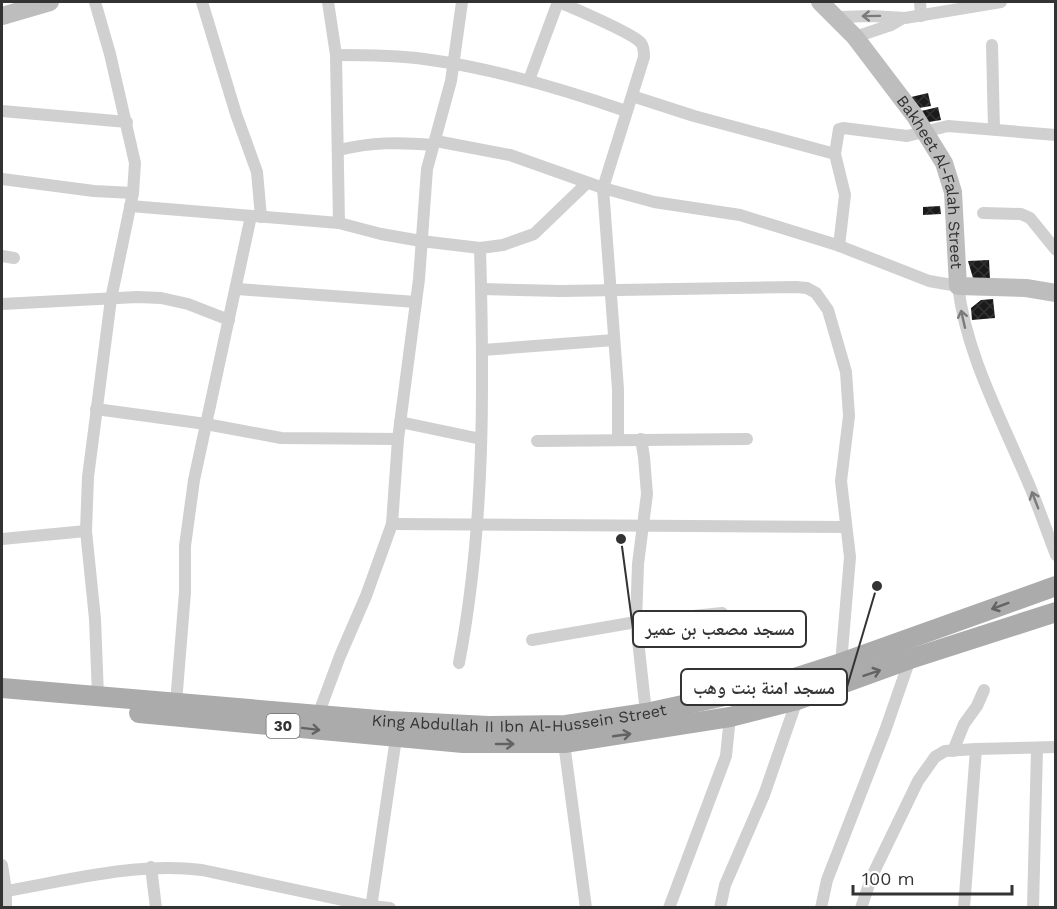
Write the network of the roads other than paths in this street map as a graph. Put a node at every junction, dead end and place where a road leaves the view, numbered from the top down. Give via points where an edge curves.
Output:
1 (50, 2) edge
2 (95, 2) edge
3 (202, 2) edge
4 (328, 2) edge
5 (462, 2) edge
6 (559, 2) edge
7 (820, 2) edge
8 (920, 2) edge
9 (1001, 2) edge
10 (2, 16) edge
11 (921, 16) junction
12 (837, 17) junction
13 (904, 18) junction
14 (855, 37) junction
15 (992, 45) dead end
16 (336, 55) junction
17 (453, 64) junction
18 (529, 80) junction
19 (632, 96) junction
20 (2, 111) edge
21 (626, 111) junction
22 (127, 122) junction
23 (994, 129) junction
24 (925, 130) junction
25 (1056, 135) edge
26 (435, 143) junction
27 (339, 150) junction
28 (835, 154) junction
29 (2, 179) edge
30 (587, 183) junction
31 (603, 189) junction
32 (133, 193) junction
33 (130, 206) junction
34 (983, 213) dead end
35 (256, 216) junction
36 (339, 223) junction
37 (421, 241) junction
38 (840, 246) junction
39 (480, 248) junction
40 (1056, 250) edge
41 (958, 286) junction
42 (237, 289) junction
43 (481, 289) junction
44 (610, 290) junction
45 (1056, 293) edge
46 (111, 299) junction
47 (416, 302) junction
48 (2, 304) edge
49 (229, 320) junction
50 (614, 340) junction
51 (483, 350) junction
52 (96, 409) junction
53 (400, 422) junction
54 (206, 424) junction
55 (398, 439) junction
56 (481, 439) junction
57 (641, 439) junction
58 (747, 439) dead end
59 (618, 440) junction
60 (537, 441) dead end
61 (392, 524) junction
62 (476, 525) junction
63 (643, 526) junction
64 (845, 527) junction
65 (86, 531) junction
66 (2, 538) edge
67 (1056, 555) edge
68 (1056, 586) edge
69 (1056, 612) edge
70 (722, 613) dead end
71 (636, 622) junction
72 (532, 640) dead end
73 (910, 659) junction
74 (459, 663) dead end
75 (841, 663) junction
76 (2, 688) edge
77 (984, 690) dead end
78 (98, 696) junction
79 (797, 700) junction
80 (2, 701) edge
81 (176, 703) junction
82 (646, 713) junction
83 (318, 715) junction
84 (245, 716) junction
85 (730, 717) junction
86 (287, 719) junction
87 (396, 738) junction
88 (564, 743) junction
89 (1056, 747) edge
90 (976, 749) junction
91 (1037, 749) junction
92 (954, 751) junction
93 (2, 865) edge
94 (151, 867) junction
95 (6, 891) junction
96 (371, 907) edge
97 (6, 908) edge
98 (156, 908) edge
99 (390, 908) edge
100 (586, 908) edge
101 (669, 908) edge
102 (720, 908) edge
103 (821, 908) edge
104 (861, 908) edge
105 (964, 908) edge
106 (1033, 908) edge

1 - 10 street
2 - 22 street
3 - 35 street via 257,172
4 - 16 street
5 - 17 street
6 - 18 street
6 - 19 street via 640,41 644,57
7 - 12 street, Bakheet Al-Falah Street
8 - 11 street
9 - 11 street
11 - 13 street
13 -> 12 street
12 - 14 street, Bakheet Al-Falah Street
13 - 14 street
14 - 24 street, Bakheet Al-Falah Street
15 - 23 street
16 - 17 street via 384,55
16 - 27 street
17 - 18 street
17 - 26 street
18 - 21 street
19 - 21 street
19 - 28 street
20 - 22 street
21 - 31 street
22 - 32 street via 135,163
23 - 24 street via 948,126
23 - 25 street
24 - 28 street via 907,136 843,128 837,131
24 - 41 street, Bakheet Al-Falah Street via 944,163 953,192
26 - 27 street via 365,143
26 - 30 street via 510,155
26 - 37 street via 428,170
27 - 36 street
28 - 38 street via 845,195
29 - 32 street
30 - 31 street
30 - 39 street via 534,234
31 - 38 street via 654,202 740,215
31 - 44 street
32 - 33 street
33 - 35 street
33 - 46 street
34 - 40 street via 1021,214 1030,218
35 - 36 street
35 - 42 street
36 - 37 street
37 - 39 street
37 - 47 street
38 - 41 street via 929,281
39 - 43 street
41 - 45 street
67 -> 41 street, Bakheet Al-Falah Street via 978,366
42 - 47 street
42 - 49 street
43 - 44 street
43 - 51 street
44 - 50 street
44 - 64 street via 796,287 816,292 828,310 846,372 849,416 842,481
46 - 48 street
46 - 49 street via 161,298
46 - 52 street
47 - 53 street
49 - 54 street
50 - 51 street
50 - 59 street
51 - 56 street
52 - 54 street
52 - 65 street
53 - 55 street
53 - 56 street
54 - 55 street via 288,439
54 - 81 street via 186,538
55 - 61 street
56 - 62 street
57 - 58 street
57 - 59 street
57 - 63 street via 647,494
59 - 60 street
61 - 62 street
61 - 83 street
62 - 63 street
62 - 74 street
63 - 64 street
63 - 71 street
64 - 75 street via 850,557
65 - 66 street
65 - 78 street
68 -> 75 main road, King Abdullah II Ibn Al-Hussein Street / 30
69 - 73 main road, King Abdullah II Ibn Al-Hussein Street / 30
70 - 71 street
71 - 72 street
71 - 82 street
79 -> 73 main road, King Abdullah II Ibn Al-Hussein Street / 30
73 - 103 street via 827,880
75 - 82 main road, King Abdullah II Ibn Al-Hussein Street / 30 via 766,687
76 - 78 main road, King Abdullah II Ibn Al-Hussein Street / 30
77 - 92 street
78 - 81 main road, King Abdullah II Ibn Al-Hussein Street / 30
79 - 85 main road, King Abdullah II Ibn Al-Hussein Street / 30
79 - 102 street via 764,795 725,885
80 - 84 main road, King Abdullah II Ibn Al-Hussein Street / 30
81 - 84 main road, King Abdullah II Ibn Al-Hussein Street / 30
82 - 83 main road, King Abdullah II Ibn Al-Hussein Street / 30 via 552,726
83 - 86 main road, King Abdullah II Ibn Al-Hussein Street / 30
84 - 86 main road, King Abdullah II Ibn Al-Hussein Street / 30
88 -> 85 main road, King Abdullah II Ibn Al-Hussein Street / 30
85 - 101 street via 726,756
86 -> 87 main road, King Abdullah II Ibn Al-Hussein Street / 30
87 -> 88 main road, King Abdullah II Ibn Al-Hussein Street / 30 via 463,743
87 - 96 street
88 - 100 street
89 - 91 street
90 - 91 street
90 - 92 street
90 - 105 street
91 - 106 street
92 - 104 street via 935,757 918,782 872,876
93 - 95 street
94 - 95 street
94 - 96 street via 202,870
94 - 98 street
95 - 97 street
96 - 99 street

